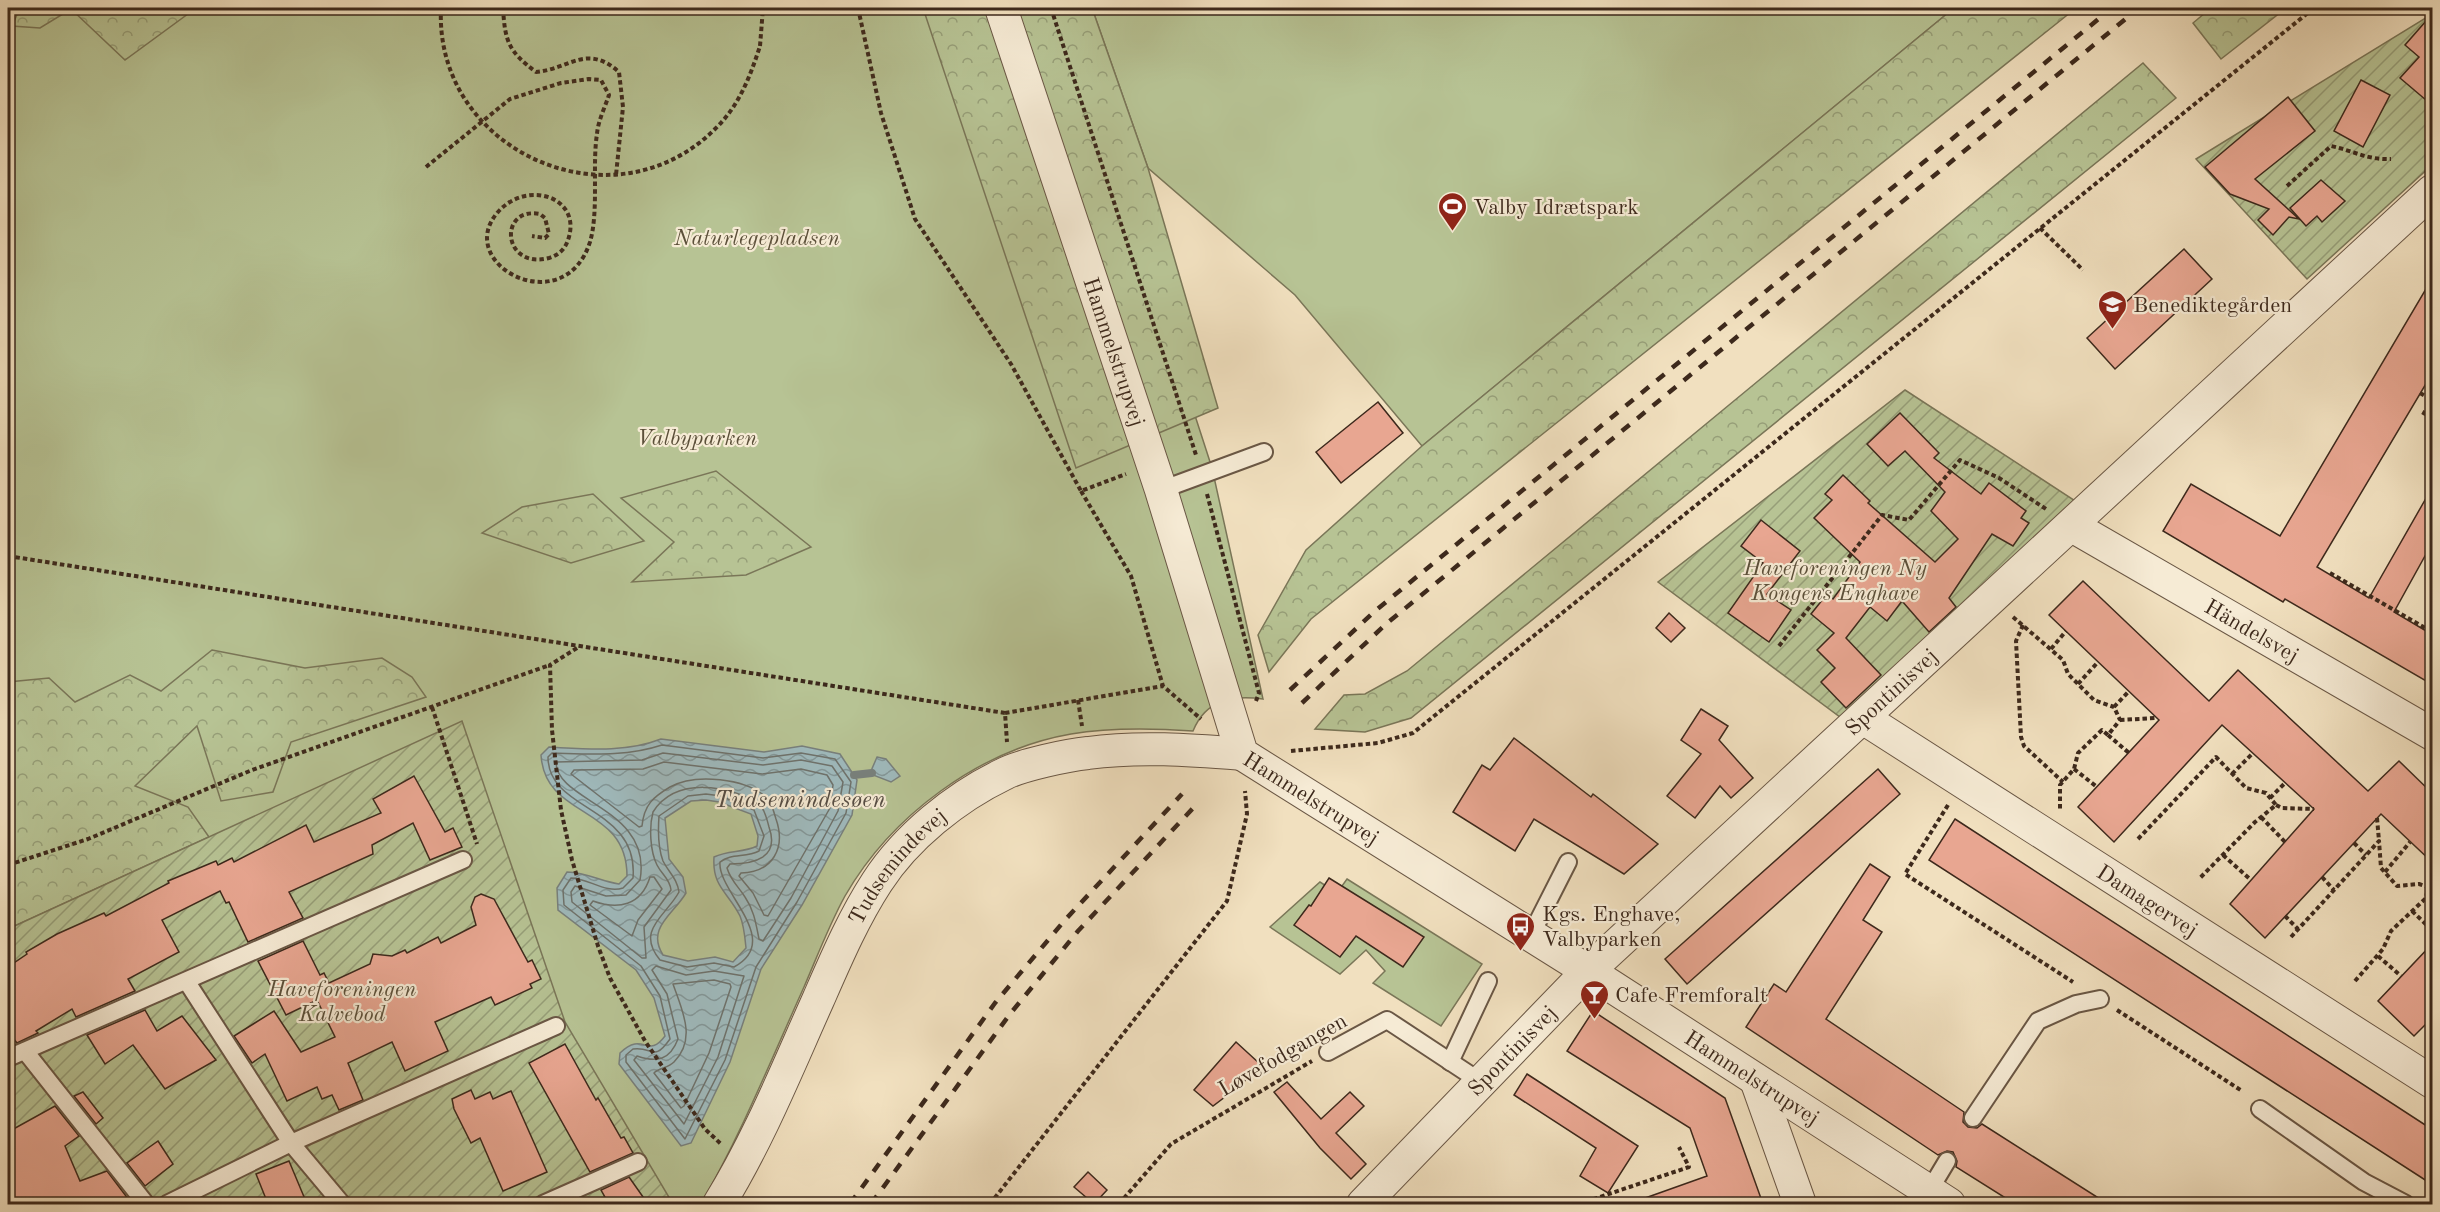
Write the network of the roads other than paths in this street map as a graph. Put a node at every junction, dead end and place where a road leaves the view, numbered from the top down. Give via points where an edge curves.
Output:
1 (1001, 8) edge
2 (2433, 191) edge
3 (1264, 452) dead end
4 (1157, 477) junction
5 (2072, 526) junction
6 (1863, 718) junction
7 (2433, 734) edge
8 (1242, 753) junction
9 (463, 860) road end
10 (1568, 862) dead end
11 (1531, 935) junction
12 (1588, 971) junction
13 (1488, 981) dead end
14 (187, 982) junction
15 (2100, 999) road end
16 (556, 1026) dead end
17 (25, 1051) junction
18 (1328, 1052) road end
19 (8, 1058) edge
20 (1450, 1062) junction
21 (1756, 1080) junction
22 (1481, 1082) junction
23 (2433, 1082) edge
24 (2260, 1108) dead end
25 (1973, 1118) dead end
26 (291, 1143) junction
27 (1947, 1161) dead end
28 (638, 1162) dead end
29 (1939, 1198) edge
30 (146, 1204) edge
31 (166, 1204) edge
32 (342, 1204) edge
33 (543, 1204) edge
34 (719, 1204) edge
35 (1363, 1204) edge
36 (1796, 1204) edge
37 (2406, 1204) edge

1 - 4 street, Hammelstrupvej
2 - 5 street, Spontinisvej
3 - 4 lane via 1202,474
4 - 8 street, Hammelstrupvej
5 - 6 street, Spontinisvej
5 - 7 street, Händelsvej
6 - 12 street, Spontinisvej
6 - 23 street, Damagervej
8 - 11 street, Hammelstrupvej
8 - 34 street, Tudsemindevej via 1158,748 1086,753 1006,772 956,802 914,838 878,880 851,924 765,1120
9 - 14 lane
10 - 11 lane
11 - 12 street, Hammelstrupvej
12 - 21 street, Hammelstrupvej
12 - 22 street, Spontinisvej
13 - 20 lane
14 - 17 lane
14 - 26 lane
15 - 25 lane via 2076,1004 2038,1021
16 - 26 lane
17 - 19 lane
17 - 30 lane
18 - 20 lane, Løvefodgangen via 1387,1020
20 - 22 lane, Løvefodgangen
21 - 29 street, Hammelstrupvej
21 - 36 street
22 - 35 street, Spontinisvej
24 - 37 lane via 2364,1182
26 - 31 lane
26 - 32 lane
27 - 29 lane
28 - 33 lane

